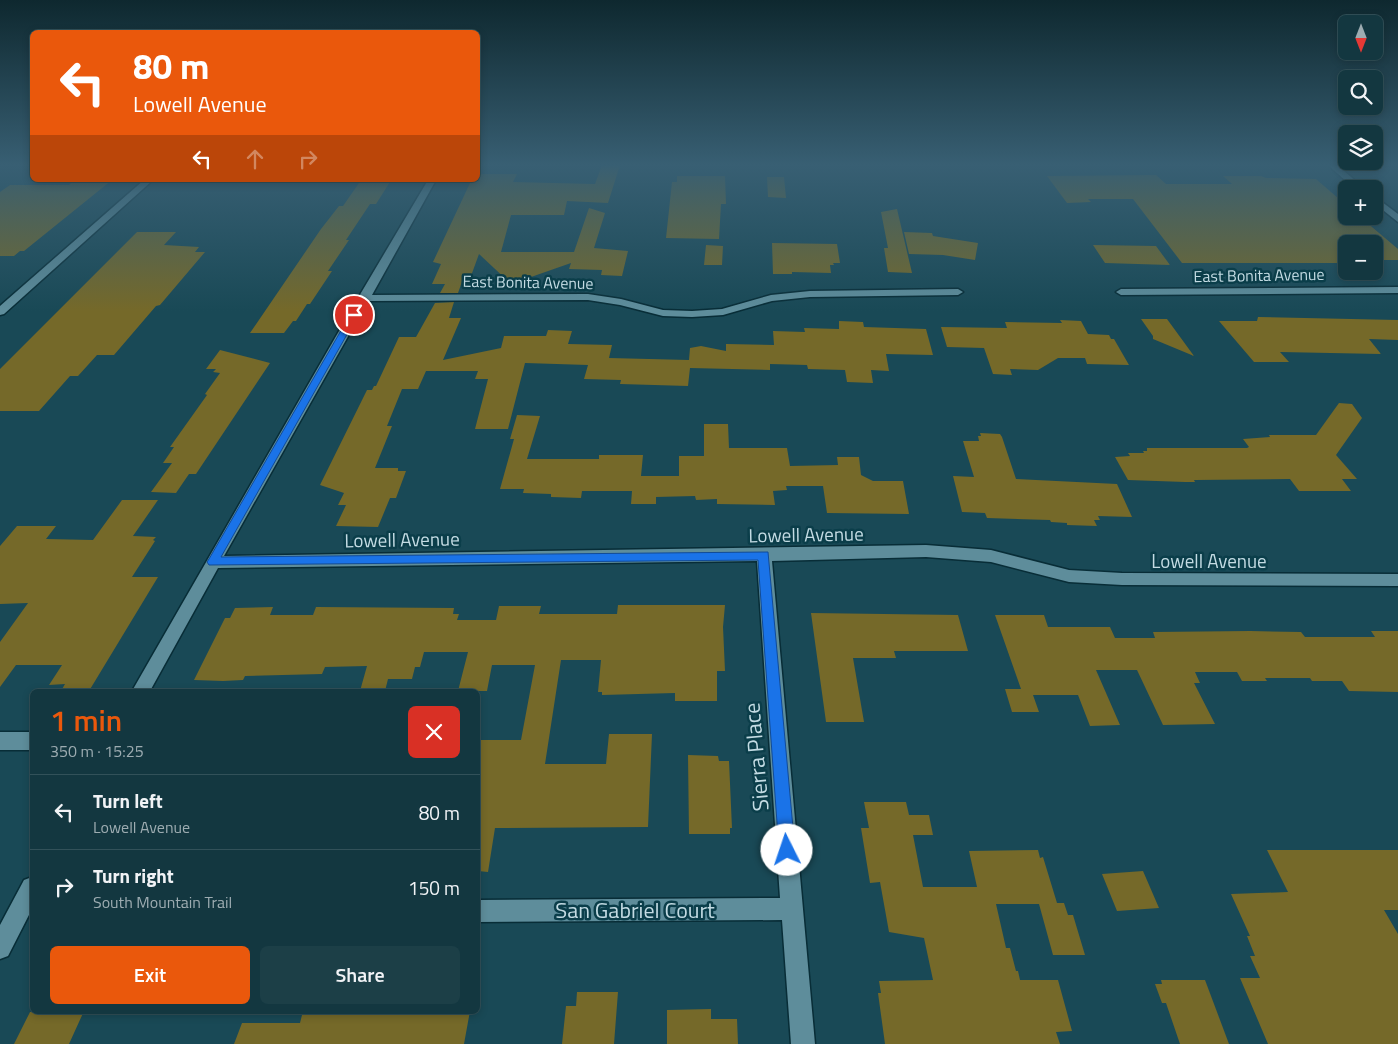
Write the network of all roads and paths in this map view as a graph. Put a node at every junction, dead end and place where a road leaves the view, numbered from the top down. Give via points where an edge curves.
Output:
1 (111, 214) edge
2 (413, 214) edge
3 (1398, 290) edge
4 (958, 292) dead end
5 (1121, 292) dead end
6 (364, 298) junction
7 (0, 312) edge
8 (764, 555) junction
9 (213, 562) junction
10 (1398, 580) edge
11 (142, 689) edge
12 (0, 741) edge
13 (30, 741) edge
14 (30, 895) edge
15 (792, 909) junction
16 (480, 911) edge
17 (25, 914) edge
18 (0, 948) edge
19 (803, 1044) edge

1 - 7 street
2 - 6 street
3 - 5 street, East Bonita Avenue
4 - 6 street, East Bonita Avenue via 810,294 771,298 723,312 692,314 663,313 588,297
6 - 9 street
8 - 9 street, Lowell Avenue
8 - 10 street, Lowell Avenue via 944,552 990,556 1069,576 1122,580
8 - 15 street, Sierra Place
9 - 11 street
12 - 13 street
14 - 17 street
15 - 16 street, San Gabriel Court
15 - 19 street, Sierra Place
17 - 18 street

